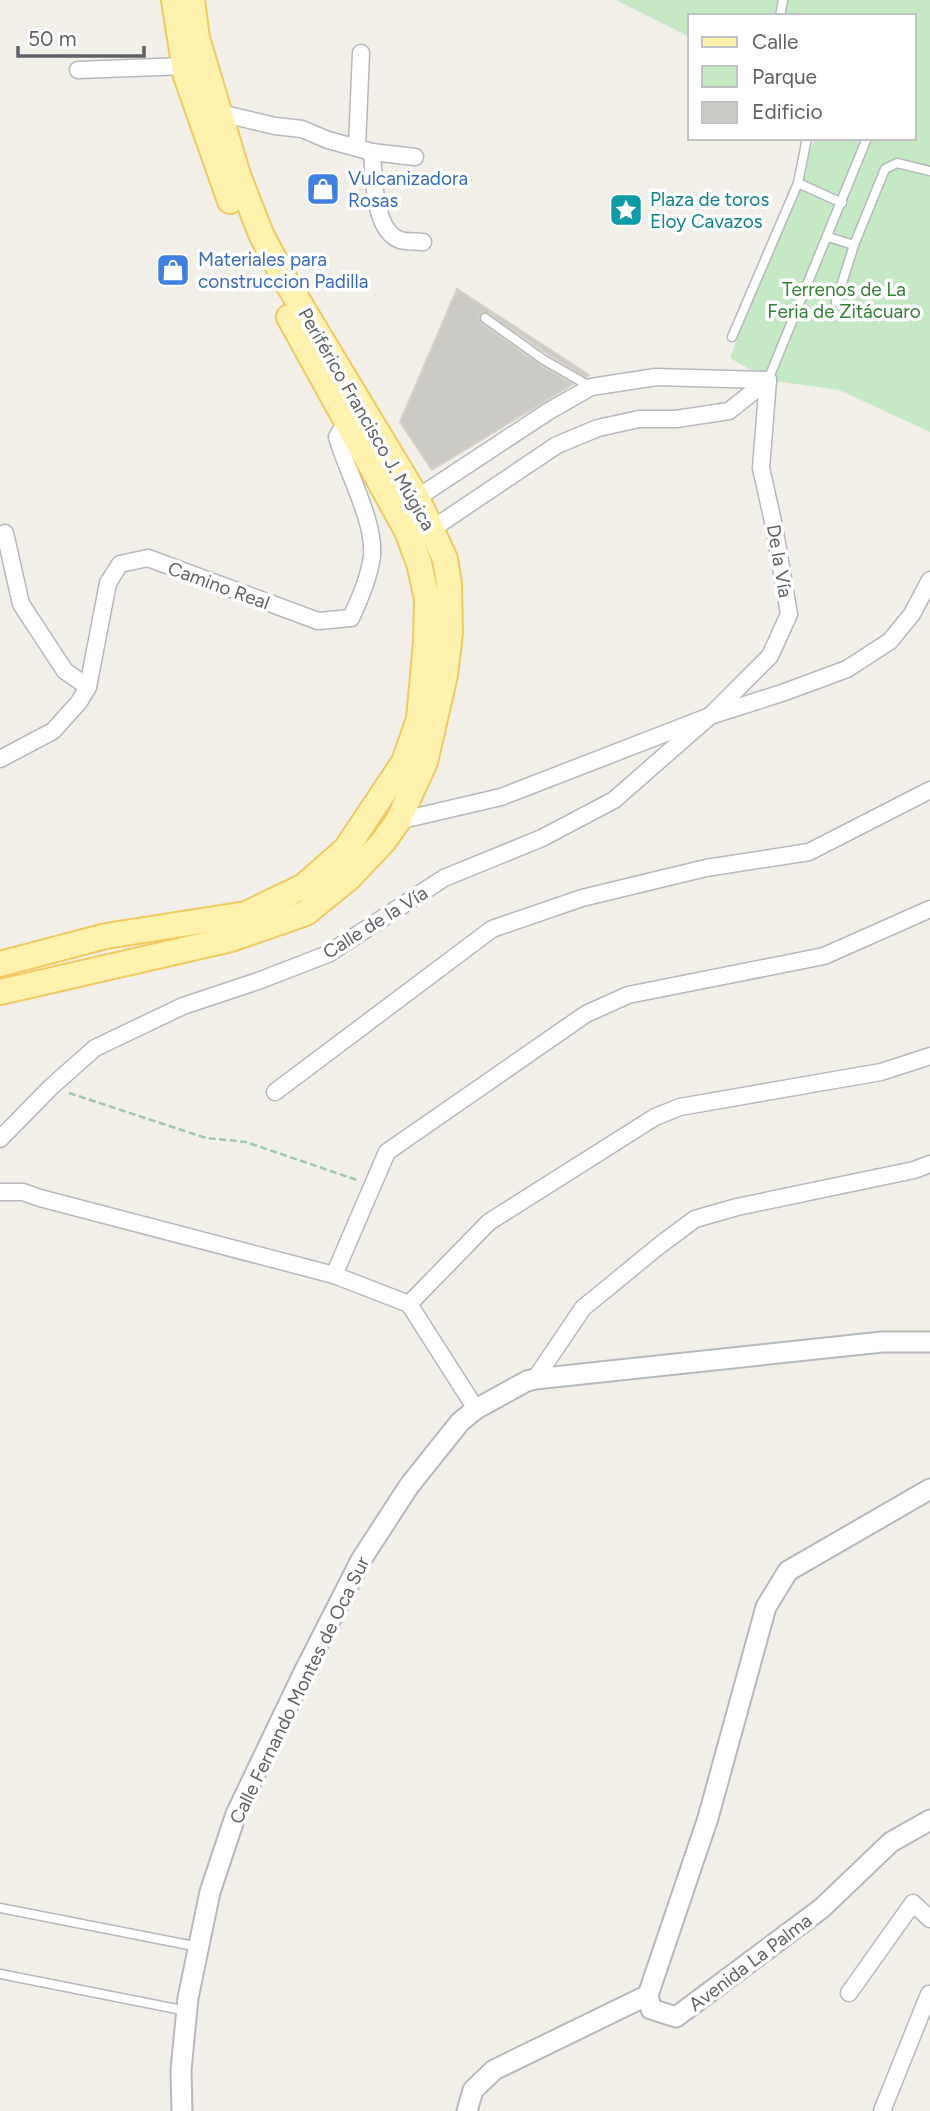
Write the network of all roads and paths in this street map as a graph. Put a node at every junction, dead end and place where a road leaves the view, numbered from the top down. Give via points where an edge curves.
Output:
1 (174, 0) edge
2 (192, 0) edge
3 (361, 53) dead end
4 (184, 66) junction
5 (78, 70) dead end
6 (220, 113) junction
7 (807, 140) edge
8 (866, 140) edge
9 (364, 150) junction
10 (415, 157) dead end
11 (930, 171) edge
12 (798, 183) junction
13 (842, 203) junction
14 (828, 237) junction
15 (423, 242) dead end
16 (854, 245) junction
17 (835, 302) dead end
18 (485, 318) dead end
19 (732, 337) dead end
20 (768, 380) junction
21 (591, 387) junction
22 (347, 420) junction
23 (417, 498) junction
24 (432, 529) junction
25 (5, 533) dead end
26 (929, 586) edge
27 (88, 687) junction
28 (710, 716) junction
29 (0, 759) edge
30 (930, 790) edge
31 (398, 821) junction
32 (930, 909) edge
33 (0, 964) edge
34 (0, 992) edge
35 (930, 1056) edge
36 (51, 1087) junction
37 (275, 1092) dead end
38 (0, 1139) edge
39 (930, 1164) edge
40 (373, 1185) junction
41 (0, 1192) edge
42 (334, 1275) junction
43 (409, 1304) junction
44 (930, 1342) edge
45 (535, 1379) junction
46 (477, 1409) junction
47 (930, 1489) edge
48 (930, 1820) edge
49 (0, 1908) edge
50 (930, 1919) edge
51 (198, 1947) junction
52 (0, 1974) edge
53 (849, 1993) dead end
54 (648, 1994) junction
55 (929, 1994) edge
56 (187, 2011) junction
57 (181, 2111) edge
58 (467, 2111) edge
59 (882, 2111) edge

1 - 4 main road, Periférico Francisco J. Múgica
2 - 6 main road, Periférico Francisco J. Múgica via 197,38
3 - 9 street
4 - 5 street
4 - 22 main road, Periférico Francisco J. Múgica via 248,243
6 - 9 street via 302,129
6 - 23 main road, Periférico Francisco J. Múgica via 261,234
7 - 12 lane
8 - 13 lane
9 - 10 street
9 - 15 street via 387,231 400,240
11 - 16 lane via 897,163 885,169
12 - 13 lane
12 - 19 lane
13 - 14 lane
14 - 16 lane
14 - 20 lane
16 - 17 lane
18 - 21 lane
20 - 21 street via 656,377
20 - 24 street via 729,411 639,419 598,428 556,445
20 - 28 street, De la Vía via 761,468 789,614 770,656
21 - 23 street
22 - 27 street, Camino Real via 337,437 371,532 372,553 351,618 318,621 148,558 120,564 108,583
22 - 33 main road, Periférico Francisco J. Múgica via 407,531 426,598 419,719 404,762 376,806 346,849 304,886 246,914 106,936
23 - 24 main road, Periférico Francisco J. Múgica
24 - 31 main road, Periférico Francisco J. Múgica via 445,559 450,633 425,762
25 - 27 street via 21,604 65,671
26 - 28 street via 890,640 847,669
27 - 29 street, Camino Real via 53,731
28 - 31 street via 501,797
28 - 36 street, Calle de la Vía via 614,800 542,838 444,878 328,954 183,1006 95,1048
30 - 37 street via 809,852 706,868 619,889 492,929
31 - 34 main road, Periférico Francisco J. Múgica via 349,878 306,913 231,939
32 - 40 street via 824,956 628,995 586,1014 387,1152
35 - 43 street via 881,1072 680,1107 655,1117 489,1222
36 - 38 street, Calle de la Vía
36 - 40 path via 206,1138 246,1142
39 - 45 street via 695,1219 583,1308
40 - 42 street
41 - 42 street via 23,1192
42 - 43 street
43 - 46 street
44 - 45 street, Calle Fernando Montes de Oca Sur via 882,1342
45 - 46 street, Calle Fernando Montes de Oca Sur
46 - 51 street, Calle Fernando Montes de Oca Sur via 460,1422 409,1486 361,1560 236,1814 210,1892
47 - 54 street via 789,1571 766,1607 708,1818
48 - 54 street, Avenida La Palma via 891,1842 821,1908 676,2017 651,2009
49 - 51 lane
50 - 53 street via 913,1903
51 - 56 street, Calle Fernando Montes de Oca Sur
52 - 56 lane
54 - 58 street via 494,2070 473,2090
55 - 59 street
56 - 57 street, Calle Fernando Montes de Oca Sur

